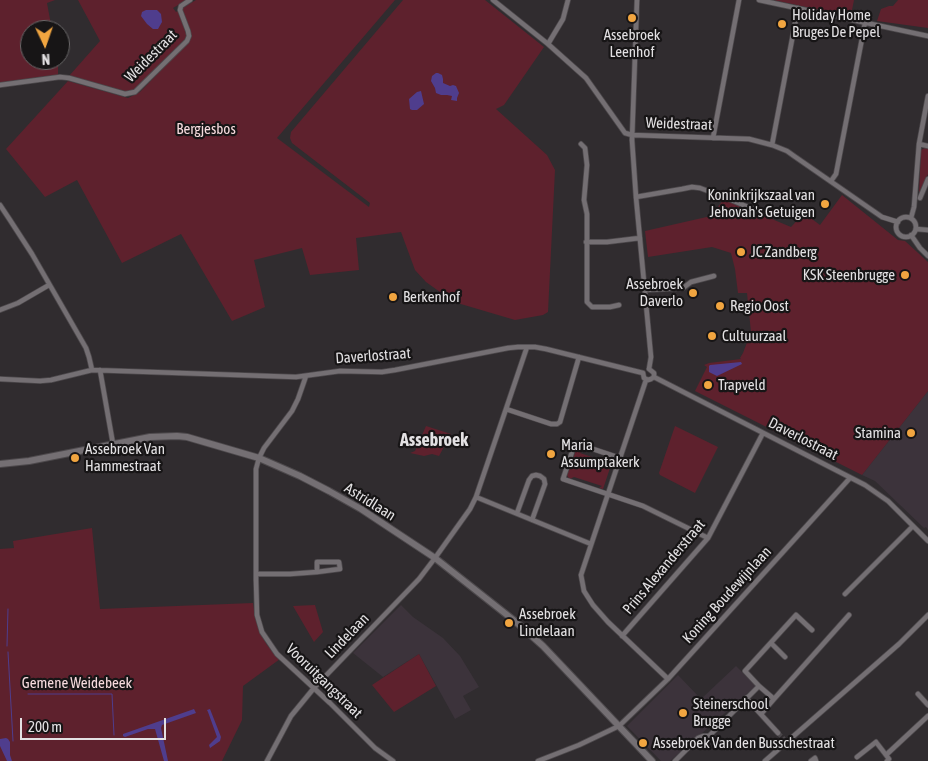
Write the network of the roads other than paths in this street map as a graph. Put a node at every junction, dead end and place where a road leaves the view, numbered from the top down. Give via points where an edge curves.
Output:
1 (190, 0) edge
2 (493, 0) edge
3 (637, 0) edge
4 (739, 0) edge
5 (759, 0) edge
6 (566, 1) edge
7 (798, 8) junction
8 (865, 23) junction
9 (928, 36) edge
10 (548, 44) junction
11 (0, 84) edge
12 (928, 96) edge
13 (632, 135) junction
14 (713, 138) junction
15 (581, 144) dead end
16 (918, 144) junction
17 (772, 145) junction
18 (928, 146) edge
19 (928, 180) edge
20 (832, 181) junction
21 (636, 197) junction
22 (920, 198) dead end
23 (0, 205) edge
24 (769, 214) dead end
25 (911, 218) junction
26 (898, 222) junction
27 (916, 228) junction
28 (928, 230) edge
29 (911, 235) junction
30 (640, 238) junction
31 (586, 242) junction
32 (928, 256) edge
33 (714, 276) dead end
34 (49, 285) junction
35 (645, 290) junction
36 (620, 305) dead end
37 (0, 310) edge
38 (527, 347) junction
39 (579, 357) junction
40 (650, 369) junction
41 (92, 370) junction
42 (100, 370) junction
43 (643, 373) junction
44 (306, 376) junction
45 (654, 377) junction
46 (0, 380) edge
47 (646, 380) junction
48 (506, 409) junction
49 (763, 433) junction
50 (113, 444) junction
51 (259, 458) junction
52 (620, 458) junction
53 (0, 464) edge
54 (850, 478) junction
55 (608, 494) junction
56 (476, 497) junction
57 (517, 513) junction
58 (532, 520) junction
59 (913, 526) junction
60 (708, 538) junction
61 (928, 541) edge
62 (592, 544) junction
63 (436, 558) junction
64 (317, 572) junction
65 (256, 574) junction
66 (845, 594) dead end
67 (849, 614) dead end
68 (928, 615) edge
69 (812, 630) dead end
70 (622, 636) junction
71 (771, 642) junction
72 (785, 656) dead end
73 (668, 679) junction
74 (759, 686) junction
75 (314, 688) junction
76 (918, 694) dead end
77 (746, 698) junction
78 (774, 699) junction
79 (928, 705) edge
80 (761, 714) junction
81 (928, 716) edge
82 (620, 726) junction
83 (778, 732) tunnel mouth
84 (886, 755) junction
85 (857, 757) dead end
86 (267, 761) edge
87 (393, 761) edge
88 (538, 761) edge
89 (652, 761) edge
90 (675, 761) edge
91 (765, 761) edge
92 (811, 761) edge
93 (816, 761) edge
94 (887, 761) edge

1 - 11 street, Weidestraat via 180,10 188,31 187,41 135,92 125,94 60,77
2 - 10 street, Weidestraat
3 - 13 street
4 - 14 street
5 - 7 street
6 - 10 street via 563,19
7 - 8 street
7 - 17 street
8 - 9 street
8 - 20 street
10 - 13 street, Weidestraat via 586,78 623,132
12 - 16 street
13 - 14 street, Weidestraat
13 - 21 street
14 - 17 street, Weidestraat
15 - 31 street via 585,148 586,165
16 - 18 street
16 - 25 street
17 - 20 street, Weidestraat via 787,151
19 - 22 street
20 - 26 street, Weidestraat via 882,217
21 - 24 street via 700,188
21 - 30 street
23 - 34 street
25 - 26 street
25 - 27 street
26 - 29 street via 899,234
27 - 28 street
27 - 29 street
29 - 32 street
30 - 31 street
30 - 35 street
31 - 36 street via 587,302 592,307
33 - 35 street via 690,282 683,288
34 - 37 street
34 - 41 street via 86,348
35 - 40 street via 652,357
38 - 39 street, Daverlostraat via 546,348
38 - 44 street, Daverlostraat via 391,371 340,371
38 - 48 street, Lindelaan
39 - 43 street, Daverlostraat
39 - 48 street via 560,422 551,424
40 - 43 street
40 - 45 street
41 - 42 street, Daverlostraat
41 - 46 street, Daverlostraat via 51,380
42 - 44 street, Daverlostraat
42 - 50 street
43 - 47 street
44 - 51 street via 292,410
45 - 47 street
45 - 49 street, Daverlostraat
47 - 52 street
48 - 56 street, Lindelaan
49 - 54 street, Daverlostraat
49 - 60 street, Prins Alexanderstraat
50 - 51 main road, Astridlaan via 177,436
50 - 53 main road, Astridlaan
51 - 63 main road, Astridlaan via 330,491
51 - 65 street, Vooruitgangstraat via 256,475
52 - 55 street
52 - 55 street via 575,443 573,448 563,479
54 - 59 street, Daverlostraat via 882,497
54 - 73 street, Koning Boudewijnlaan
55 - 60 street via 643,506
55 - 62 street
56 - 57 street
56 - 63 street, Lindelaan
57 - 58 street
57 - 58 street via 529,480 540,476 545,484
58 - 62 street
59 - 61 street, Daverlostraat
59 - 66 street
60 - 70 street, Prins Alexanderstraat
62 - 70 street via 581,575 584,591
63 - 75 street, Lindelaan
63 - 82 main road, Astridlaan via 536,640
64 - 64 street via 317,562 339,562 340,570
64 - 65 street
65 - 75 street, Vooruitgangstraat via 256,606 262,632 277,654
67 - 78 street
68 - 91 street
69 - 71 street via 796,615
70 - 73 street
71 - 72 street
71 - 74 street via 745,671
73 - 82 street, Koning Boudewijnlaan
74 - 77 street
74 - 78 street
75 - 86 street, Lindelaan via 291,716
75 - 87 street, Vooruitgangstraat via 375,748
76 - 79 street
77 - 80 street
77 - 90 street via 709,736 698,738
78 - 80 street
80 - 83 street
81 - 84 street
82 - 88 street
82 - 89 main road, Astridlaan
84 - 85 street via 876,742
84 - 94 street
92 - 93 street via 814,758

